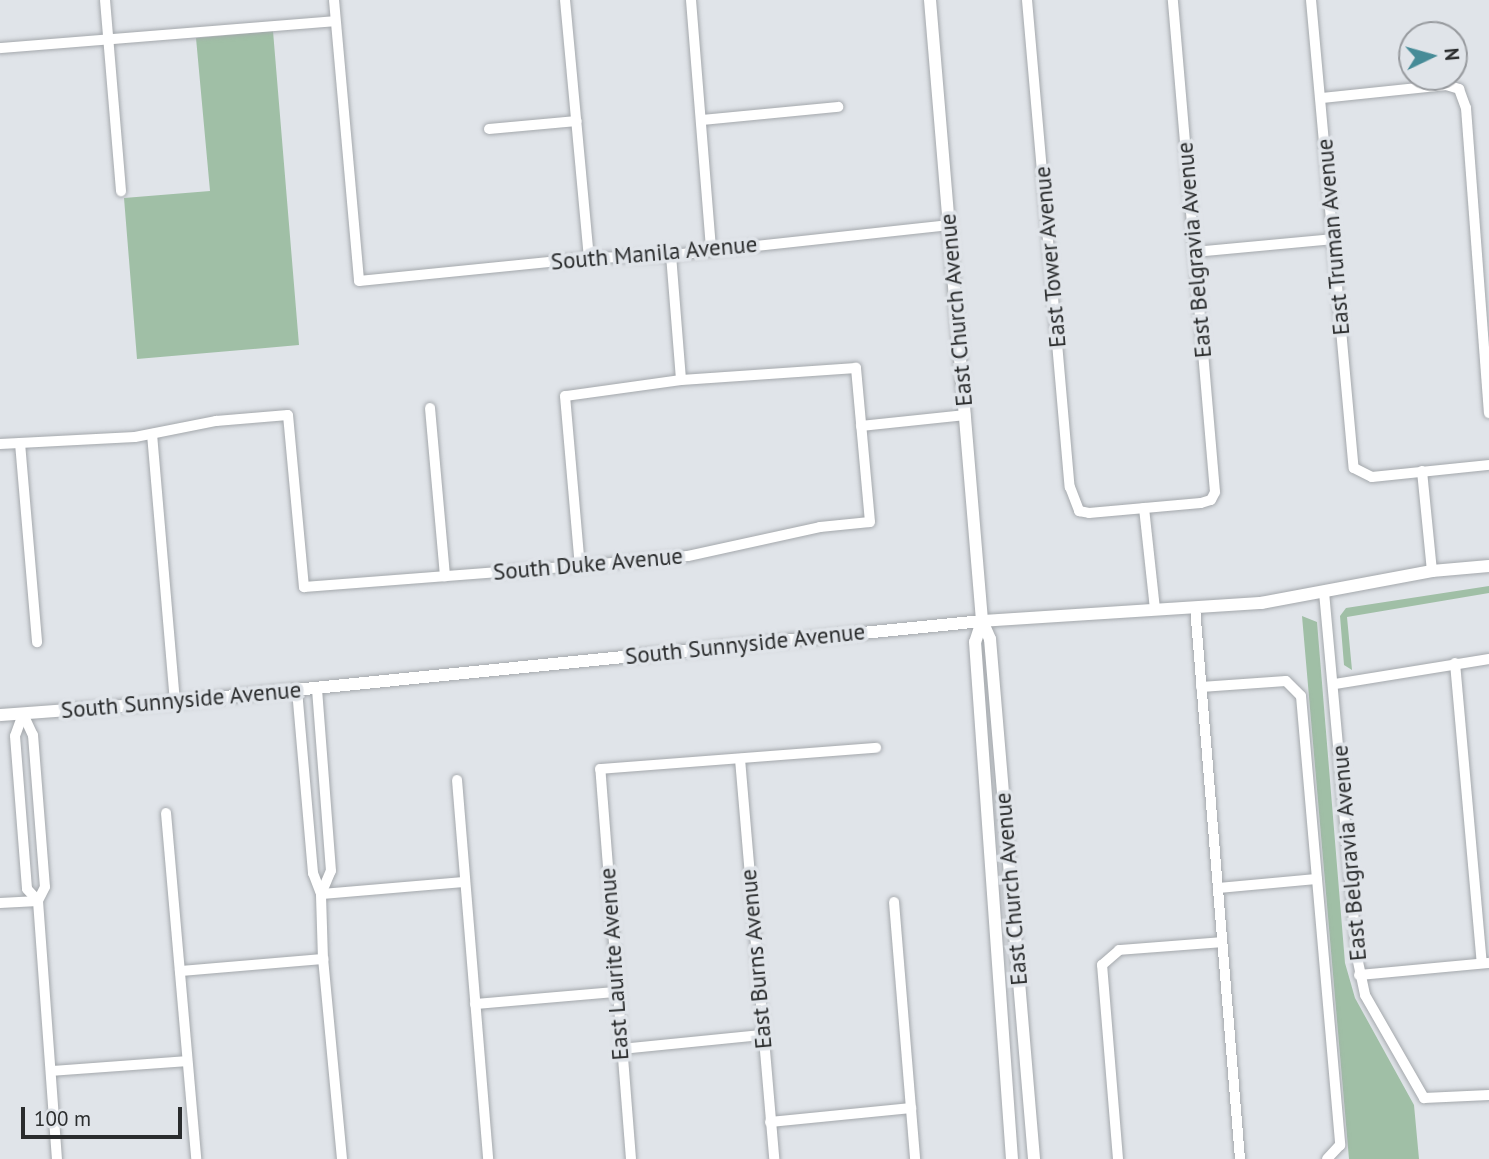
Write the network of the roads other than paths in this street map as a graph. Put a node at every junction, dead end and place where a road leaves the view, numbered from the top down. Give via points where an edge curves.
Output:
1 (105, 0) edge
2 (334, 0) edge
3 (565, 0) edge
4 (691, 0) edge
5 (930, 0) edge
6 (1027, 0) edge
7 (1173, 0) edge
8 (1311, 0) edge
9 (335, 21) junction
10 (107, 37) junction
11 (0, 48) edge
12 (1322, 99) junction
13 (838, 107) dead end
14 (702, 120) junction
15 (577, 121) junction
16 (489, 130) dead end
17 (121, 191) dead end
18 (949, 225) junction
19 (1334, 239) junction
20 (711, 248) junction
21 (1194, 252) junction
22 (671, 255) junction
23 (589, 258) junction
24 (681, 380) junction
25 (430, 408) dead end
26 (1489, 413) edge
27 (965, 415) junction
28 (861, 426) junction
29 (152, 434) junction
30 (20, 443) junction
31 (0, 444) edge
32 (1489, 465) edge
33 (1422, 471) junction
34 (1144, 508) junction
35 (580, 566) junction
36 (1489, 566) edge
37 (1432, 571) junction
38 (445, 576) junction
39 (1324, 592) junction
40 (1195, 607) junction
41 (1155, 609) junction
42 (982, 621) junction
43 (37, 642) dead end
44 (1489, 659) edge
45 (1455, 663) junction
46 (1335, 684) junction
47 (1201, 687) junction
48 (317, 688) junction
49 (297, 690) junction
50 (176, 702) junction
51 (23, 714) junction
52 (0, 715) edge
53 (876, 748) dead end
54 (740, 759) junction
55 (457, 780) dead end
56 (166, 813) dead end
57 (1317, 879) junction
58 (465, 882) junction
59 (1218, 888) junction
60 (321, 894) junction
61 (38, 901) junction
62 (894, 902) dead end
63 (0, 904) edge
64 (1222, 942) junction
65 (323, 959) junction
66 (1486, 963) edge
67 (180, 971) junction
68 (1359, 975) junction
69 (615, 992) junction
70 (475, 1004) junction
71 (761, 1035) junction
72 (621, 1049) junction
73 (187, 1061) junction
74 (51, 1071) junction
75 (1489, 1095) edge
76 (911, 1108) junction
77 (770, 1122) junction
78 (57, 1159) edge
79 (196, 1159) edge
80 (342, 1159) edge
81 (488, 1159) edge
82 (631, 1159) edge
83 (774, 1159) edge
84 (915, 1159) edge
85 (1012, 1159) edge
86 (1034, 1159) edge
87 (1118, 1159) edge
88 (1240, 1159) edge
89 (1327, 1159) edge

1 - 10 street
2 - 9 street
3 - 15 street
4 - 14 street
5 - 18 street, East Church Avenue
6 - 34 street, East Tower Avenue via 1070,487 1079,511
7 - 21 street, East Belgravia Avenue
8 - 12 street, East Truman Avenue
9 - 10 street
9 - 23 street, South Manila Avenue via 359,281
10 - 11 street
10 - 17 street
12 - 19 street, East Truman Avenue
12 - 26 street via 1446,85 1459,89 1465,108
13 - 14 street
14 - 20 street
15 - 16 street
15 - 23 street
18 - 20 street, South Manila Avenue
18 - 27 street, East Church Avenue
19 - 21 street
19 - 33 street, East Truman Avenue via 1351,457 1358,473 1372,477
20 - 22 street, South Manila Avenue
21 - 34 street, East Belgravia Avenue via 1215,492 1211,500
22 - 23 street, South Manila Avenue
22 - 24 street
24 - 28 street via 856,368
24 - 35 street via 565,396
25 - 38 street
27 - 28 street
27 - 42 street, East Church Avenue
28 - 35 street, South Duke Avenue via 870,522 820,527 688,556
29 - 30 street
29 - 38 street, South Duke Avenue via 216,421 288,415 304,587
29 - 50 street
30 - 31 street
30 - 43 street
32 - 33 street
33 - 37 street
34 - 41 street
35 - 38 street, South Duke Avenue
36 - 37 street, South Sunnyside Avenue
37 - 39 street, South Sunnyside Avenue
39 - 40 street, South Sunnyside Avenue
39 - 46 street, East Belgravia Avenue
40 - 41 street, South Sunnyside Avenue
40 - 47 street
41 - 42 street, South Sunnyside Avenue
42 - 48 street, South Sunnyside Avenue
42 - 85 street, East Church Avenue via 975,642
42 - 86 street, East Church Avenue via 990,639
44 - 45 street
45 - 46 street
45 - 66 street
46 - 68 street, East Belgravia Avenue
47 - 57 street via 1286,681 1301,696
47 - 59 street
48 - 49 street, South Sunnyside Avenue
48 - 60 street via 331,871
49 - 50 street, South Sunnyside Avenue
49 - 60 street via 313,873
50 - 51 street, South Sunnyside Avenue
51 - 52 street, South Sunnyside Avenue
51 - 61 street via 33,735 45,887
51 - 61 street via 15,737 27,889
53 - 54 street
54 - 69 street, East Laurite Avenue via 600,769
54 - 71 street, East Burns Avenue
55 - 58 street
56 - 67 street
57 - 59 street
57 - 89 street via 1340,1145
58 - 60 street
58 - 70 street
59 - 64 street
60 - 65 street
61 - 63 street
61 - 74 street
62 - 76 street
64 - 87 street via 1119,950 1102,965
64 - 88 street
65 - 67 street
65 - 80 street
66 - 68 street
67 - 73 street
68 - 75 street, East Belgravia Avenue via 1374,1013 1424,1098
69 - 70 street
69 - 72 street, East Laurite Avenue
70 - 81 street
71 - 72 street
71 - 77 street, East Burns Avenue
72 - 82 street, East Laurite Avenue
73 - 74 street
73 - 79 street
74 - 78 street
76 - 77 street
76 - 84 street
77 - 83 street, East Burns Avenue

